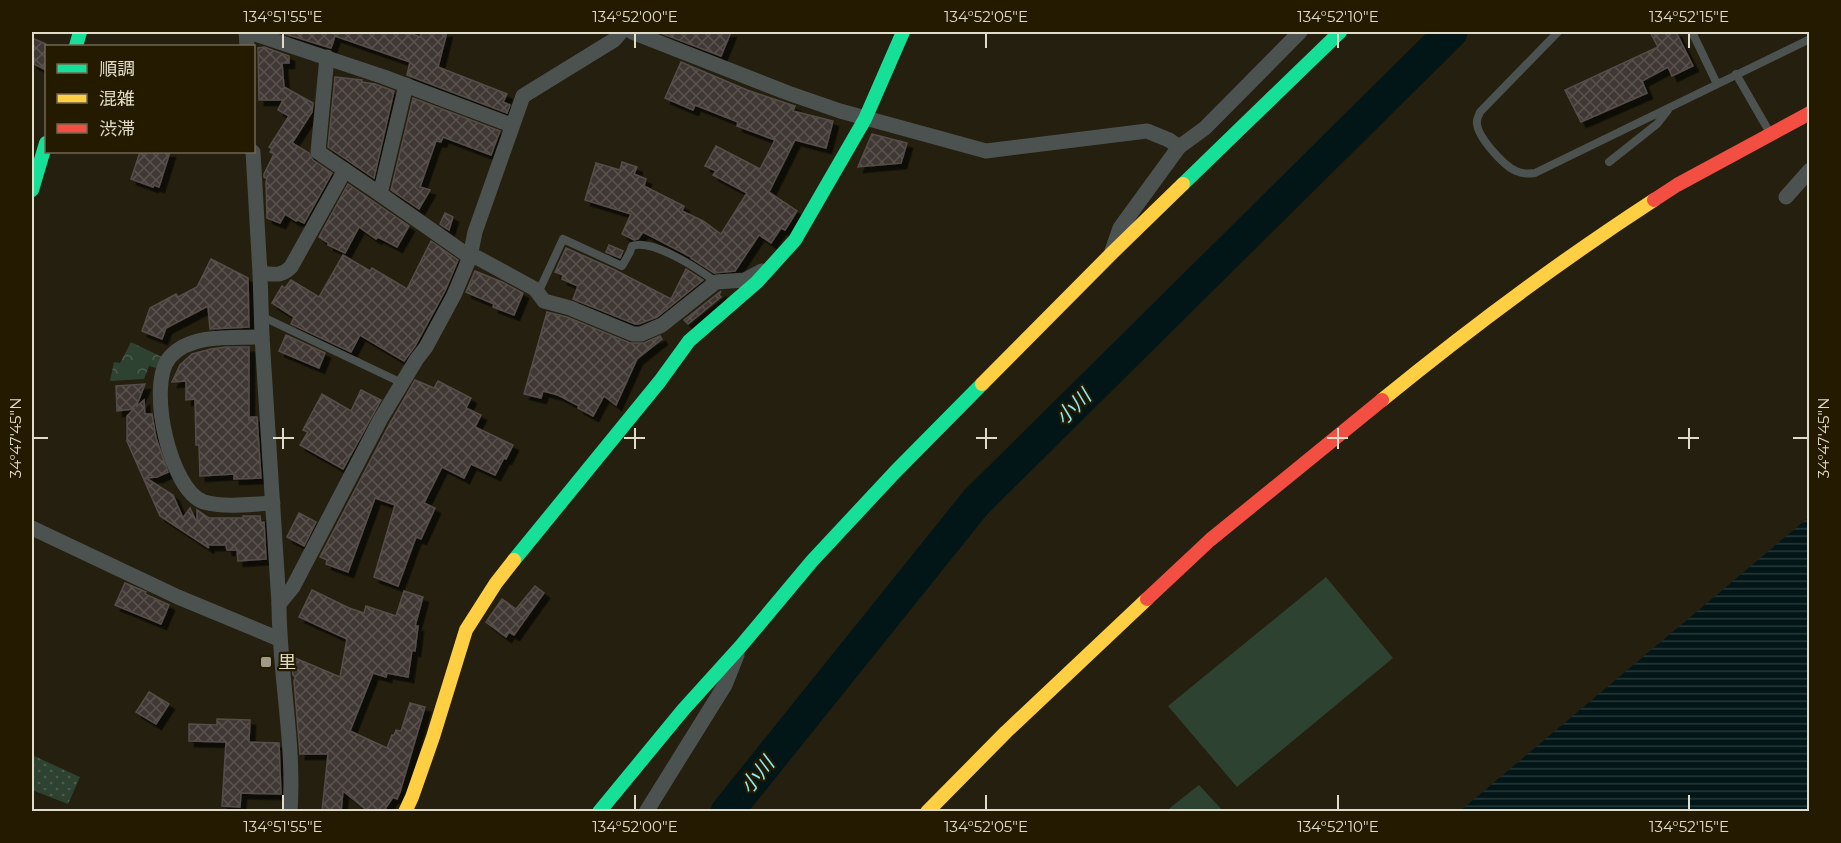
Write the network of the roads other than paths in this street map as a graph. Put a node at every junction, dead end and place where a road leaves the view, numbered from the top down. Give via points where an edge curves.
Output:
1 (247, 32) edge
2 (621, 32) edge
3 (632, 32) edge
4 (903, 32) edge
5 (1300, 32) edge
6 (1340, 32) edge
7 (1558, 32) edge
8 (1692, 32) edge
9 (1809, 39) edge
10 (327, 57) junction
11 (1736, 74) junction
12 (1718, 84) junction
13 (406, 86) junction
14 (1670, 107) junction
15 (1809, 113) edge
16 (865, 119) junction
17 (511, 125) junction
18 (1770, 134) junction
19 (45, 146) edge
20 (1179, 147) junction
21 (253, 153) edge
22 (1610, 162) dead end
23 (345, 170) junction
24 (1809, 170) edge
25 (32, 190) edge
26 (380, 194) junction
27 (1786, 197) dead end
28 (1111, 254) junction
29 (470, 257) junction
30 (768, 268) junction
31 (260, 273) junction
32 (716, 282) junction
33 (538, 293) junction
34 (261, 316) junction
35 (262, 337) junction
36 (402, 383) junction
37 (273, 503) junction
38 (32, 528) edge
39 (279, 604) junction
40 (279, 639) junction
41 (740, 647) junction
42 (290, 812) edge
43 (405, 812) edge
44 (599, 812) edge
45 (646, 812) edge
46 (927, 812) edge

1 - 10 street
2 - 17 street via 523,96
3 - 16 street
4 - 16 street
5 - 20 street via 1205,128
6 - 28 street
7 - 14 lane via 1480,112 1476,121 1486,144 1514,171 1534,173
8 - 12 lane
9 - 11 lane
10 - 13 street
10 - 23 street via 318,152
11 - 12 lane
11 - 18 lane
12 - 14 lane
13 - 17 street
13 - 26 street
14 - 22 lane via 1657,124
15 - 18 street
16 - 20 street via 986,151 1147,131
16 - 30 street via 795,240
17 - 29 street
18 - 46 street via 1677,184 1612,226 1450,344 1210,540
19 - 25 street
20 - 28 street via 1120,228
21 - 31 street
23 - 26 street
23 - 31 street via 291,267 285,273
24 - 27 street
26 - 29 street
28 - 41 street via 895,472 812,561
29 - 33 street
29 - 36 street via 426,347
30 - 32 street via 745,280
30 - 43 street via 689,341 496,583 466,630
31 - 34 street
32 - 33 street via 662,325 641,334 544,301
32 - 33 lane via 646,245 632,246 622,266 563,238
34 - 35 street
34 - 36 lane
35 - 37 street
35 - 37 street via 206,339 184,346 169,357 161,372 159,394 165,438 191,494 203,501 228,505
36 - 39 street via 293,587
37 - 39 street
38 - 40 street via 178,597
39 - 40 street
40 - 42 street via 292,786
41 - 44 street
41 - 45 street via 725,685

